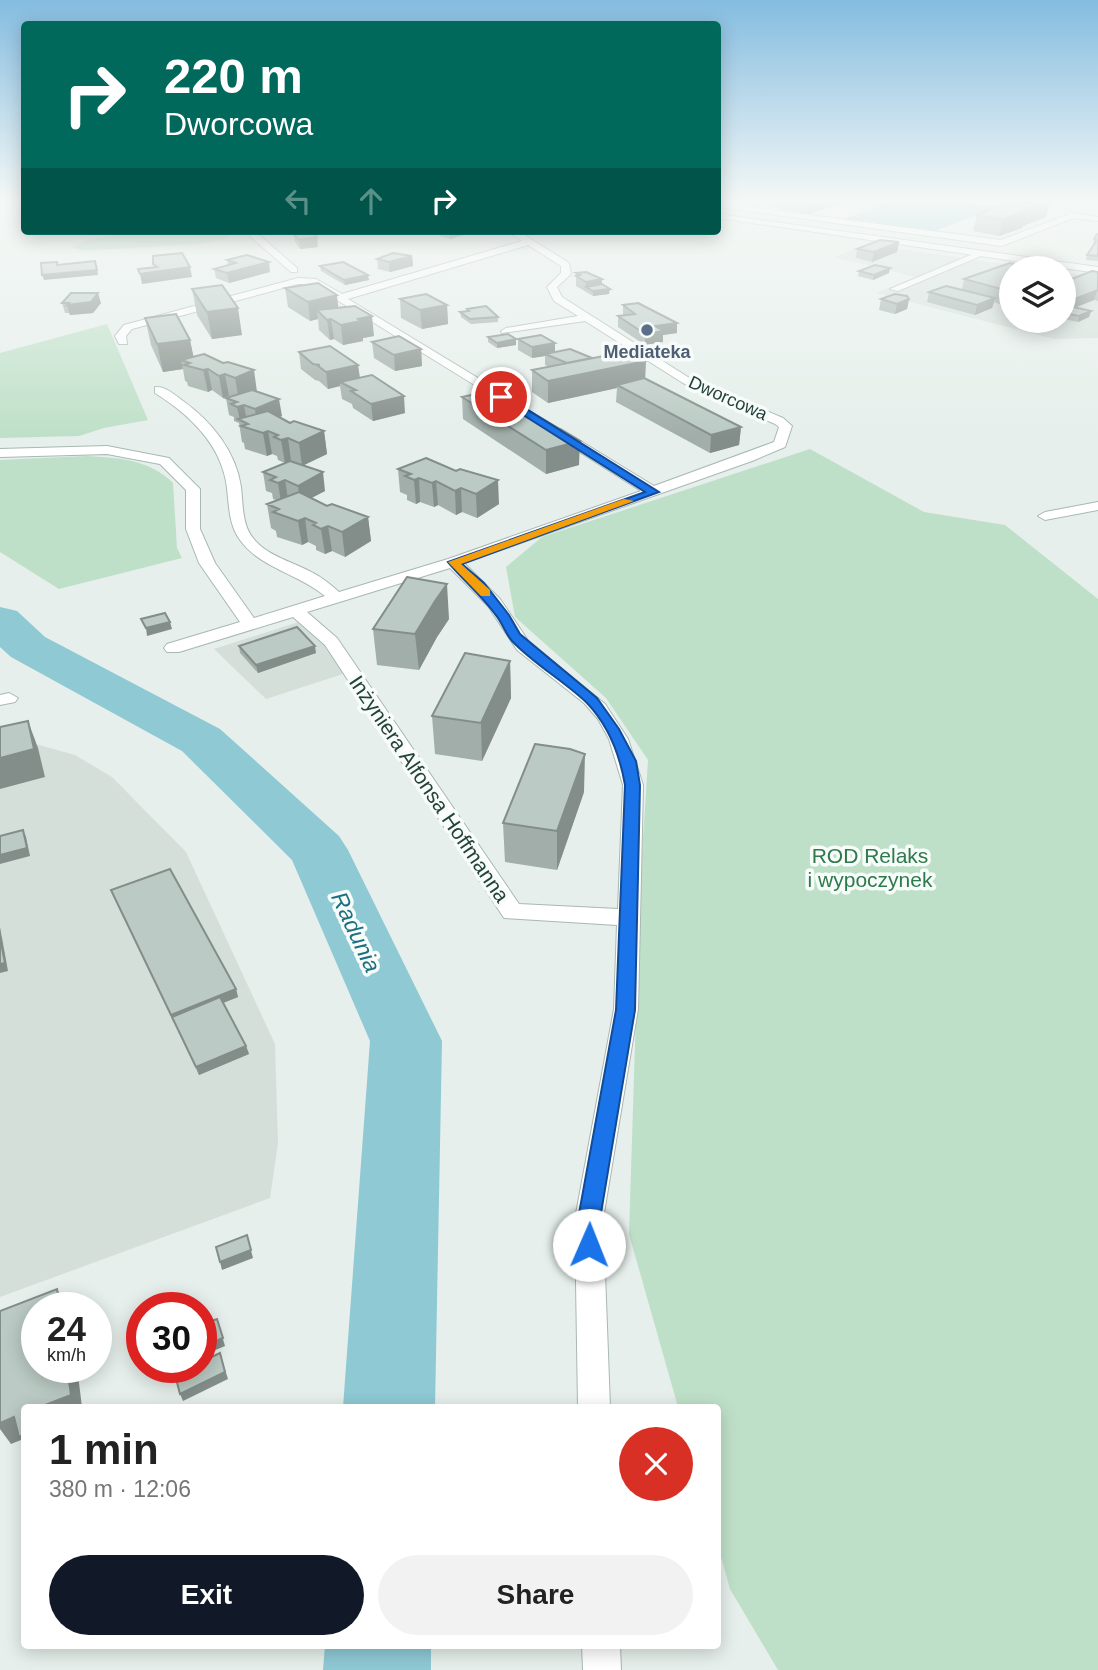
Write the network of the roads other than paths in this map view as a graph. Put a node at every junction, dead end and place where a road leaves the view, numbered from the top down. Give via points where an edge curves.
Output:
1 (401, 280) edge
2 (560, 280) edge
3 (917, 280) edge
4 (313, 281) joint
5 (895, 289) dead end
6 (340, 298) junction
7 (585, 318) junction
8 (506, 331) edge
9 (123, 342) dead end
10 (159, 390) dead end
11 (522, 411) edge
12 (543, 424) edge
13 (0, 453) edge
14 (653, 492) junction
15 (1098, 506) edge
16 (1045, 516) dead end
17 (453, 562) junction
18 (337, 598) junction
19 (296, 611) junction
20 (251, 625) junction
21 (173, 648) dead end
22 (628, 917) junction
23 (594, 1404) edge
24 (601, 1649) edge
25 (601, 1670) edge

1 - 6 street
2 - 7 street, Dworcowa via 552,287 558,299
3 - 5 street
4 - 6 street
4 - 9 street via 298,281 128,327 120,336
6 - 11 street
7 - 8 street
7 - 14 street, Dworcowa via 687,381 786,426 779,444 768,450
10 - 18 street via 187,409 217,442 230,469 239,528 250,544 315,580
12 - 14 street
13 - 20 street via 107,450 164,461 193,489 193,529 207,563
14 - 17 street, Dworcowa
15 - 16 street
17 - 18 street, Dworcowa
17 - 22 street via 480,586 514,636 592,701 628,761 633,785
18 - 19 street, Dworcowa
19 - 20 street, Dworcowa
19 - 22 street, Inżyniera Alfonsa Hoffmanna via 331,642 512,912
20 - 21 street, Dworcowa
22 - 23 street via 626,1010 589,1219
24 - 25 street

